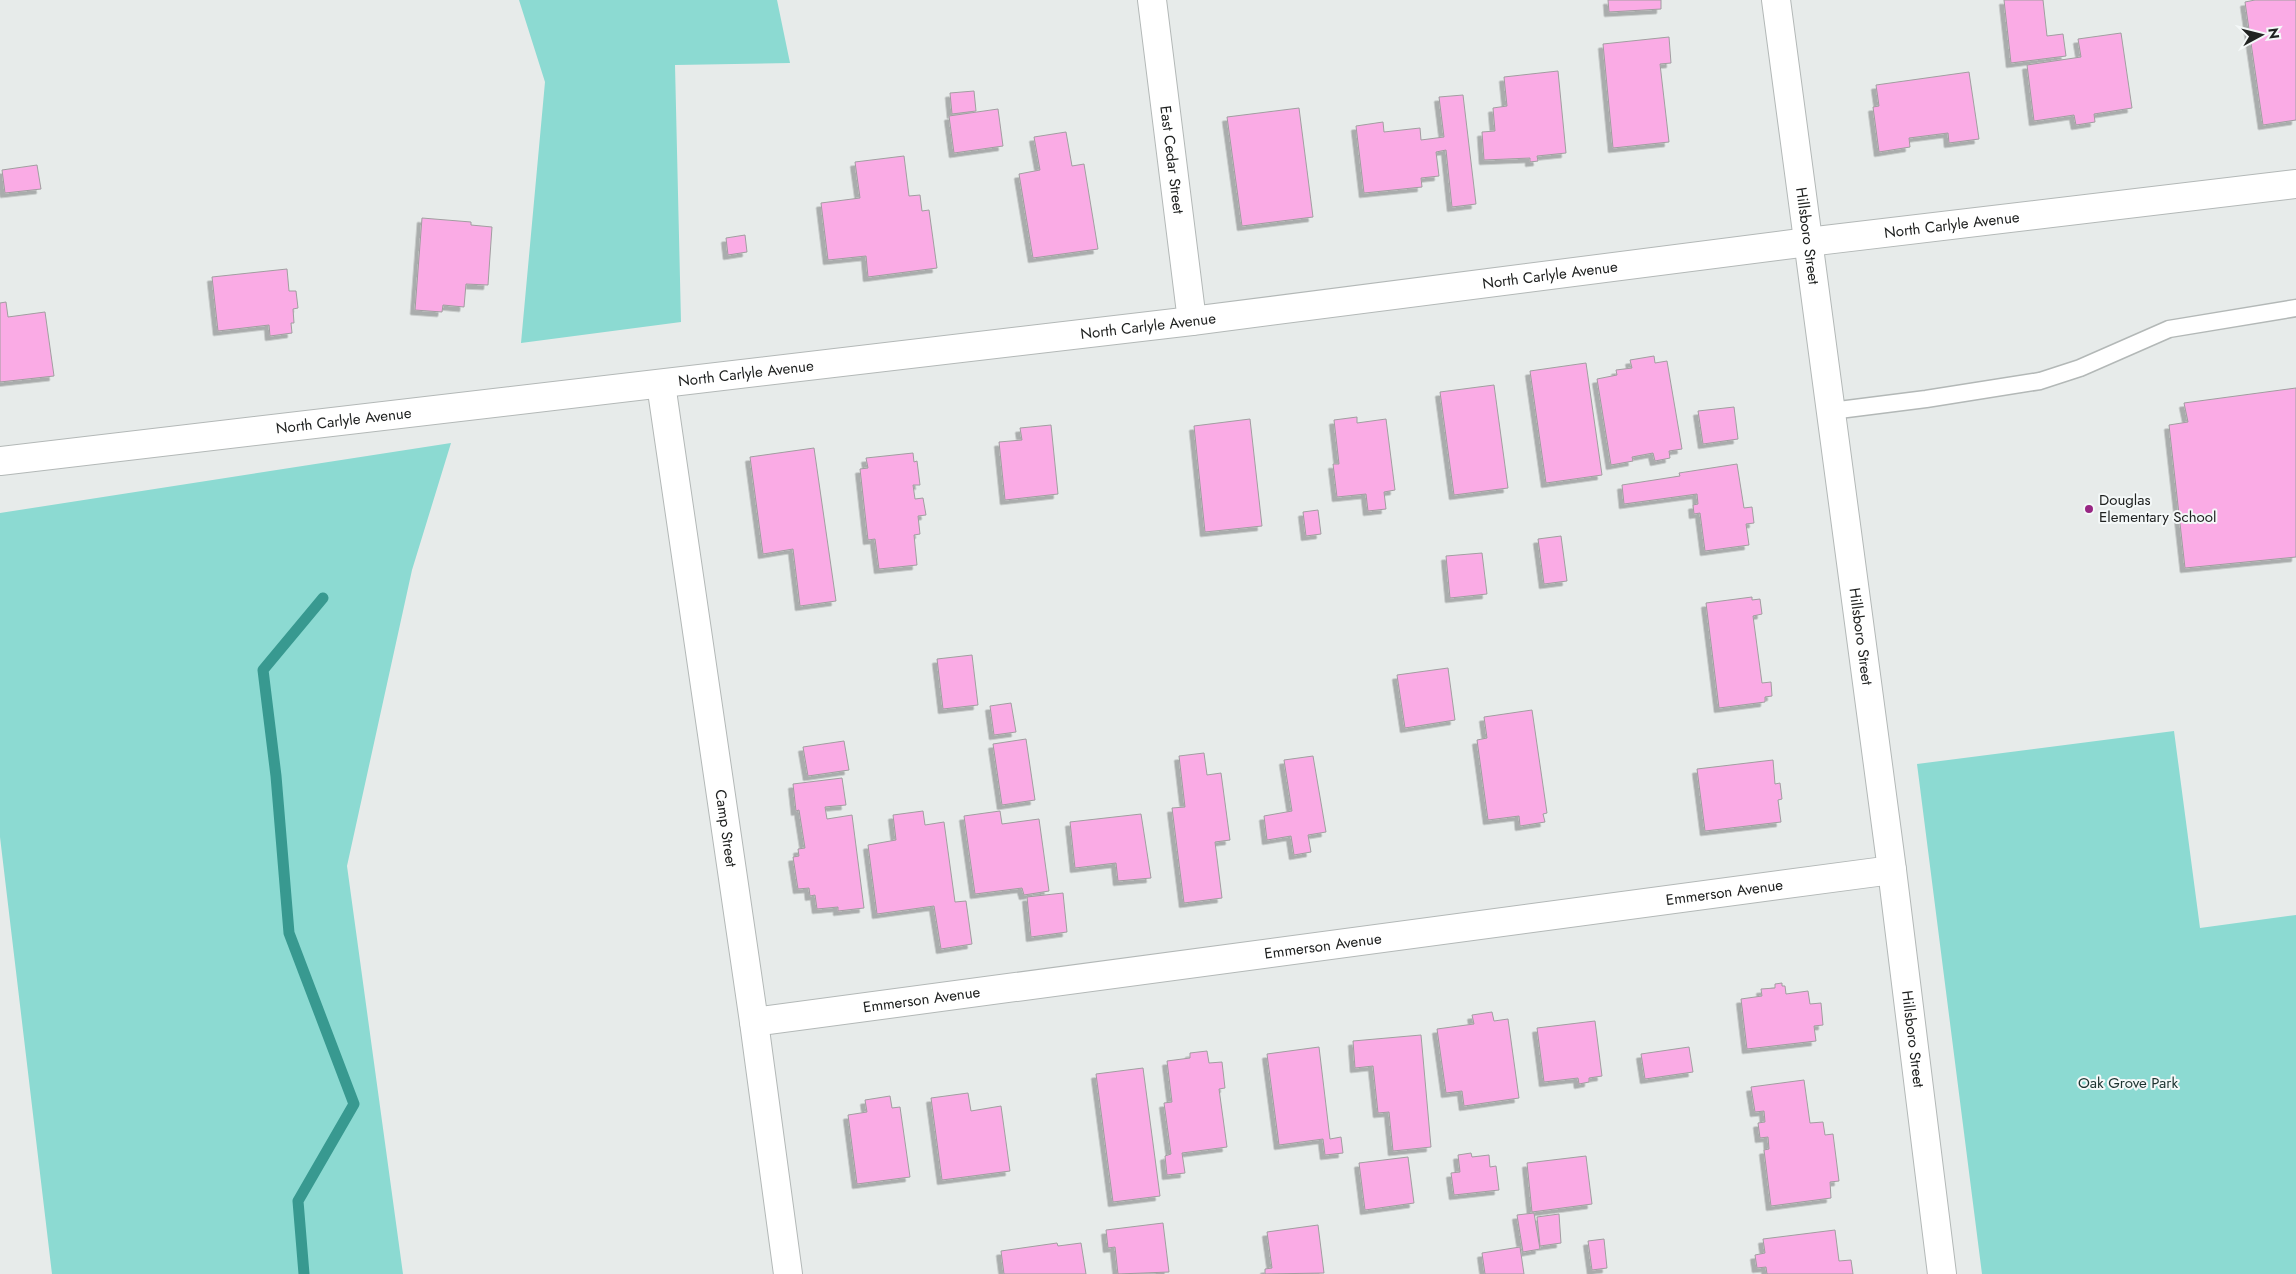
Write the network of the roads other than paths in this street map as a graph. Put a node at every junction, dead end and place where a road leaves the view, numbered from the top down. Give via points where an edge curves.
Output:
1 (1152, 0) edge
2 (1776, 0) edge
3 (2296, 184) edge
4 (1808, 242) junction
5 (2296, 308) edge
6 (1192, 320) junction
7 (661, 384) junction
8 (1831, 412) junction
9 (0, 461) edge
10 (1892, 870) junction
11 (754, 1022) junction
12 (788, 1274) edge
13 (1942, 1274) edge

1 - 6 street, East Cedar Street
2 - 4 street, Hillsboro Street
3 - 4 street, North Carlyle Avenue
4 - 6 street, North Carlyle Avenue
4 - 8 street, Hillsboro Street
5 - 8 lane via 2170,330 2080,368 2040,381
6 - 7 street, North Carlyle Avenue
7 - 9 street, North Carlyle Avenue
7 - 11 street, Camp Street
8 - 10 street, Hillsboro Street
10 - 11 street, Emmerson Avenue
10 - 13 street, Hillsboro Street
11 - 12 street, Camp Street

